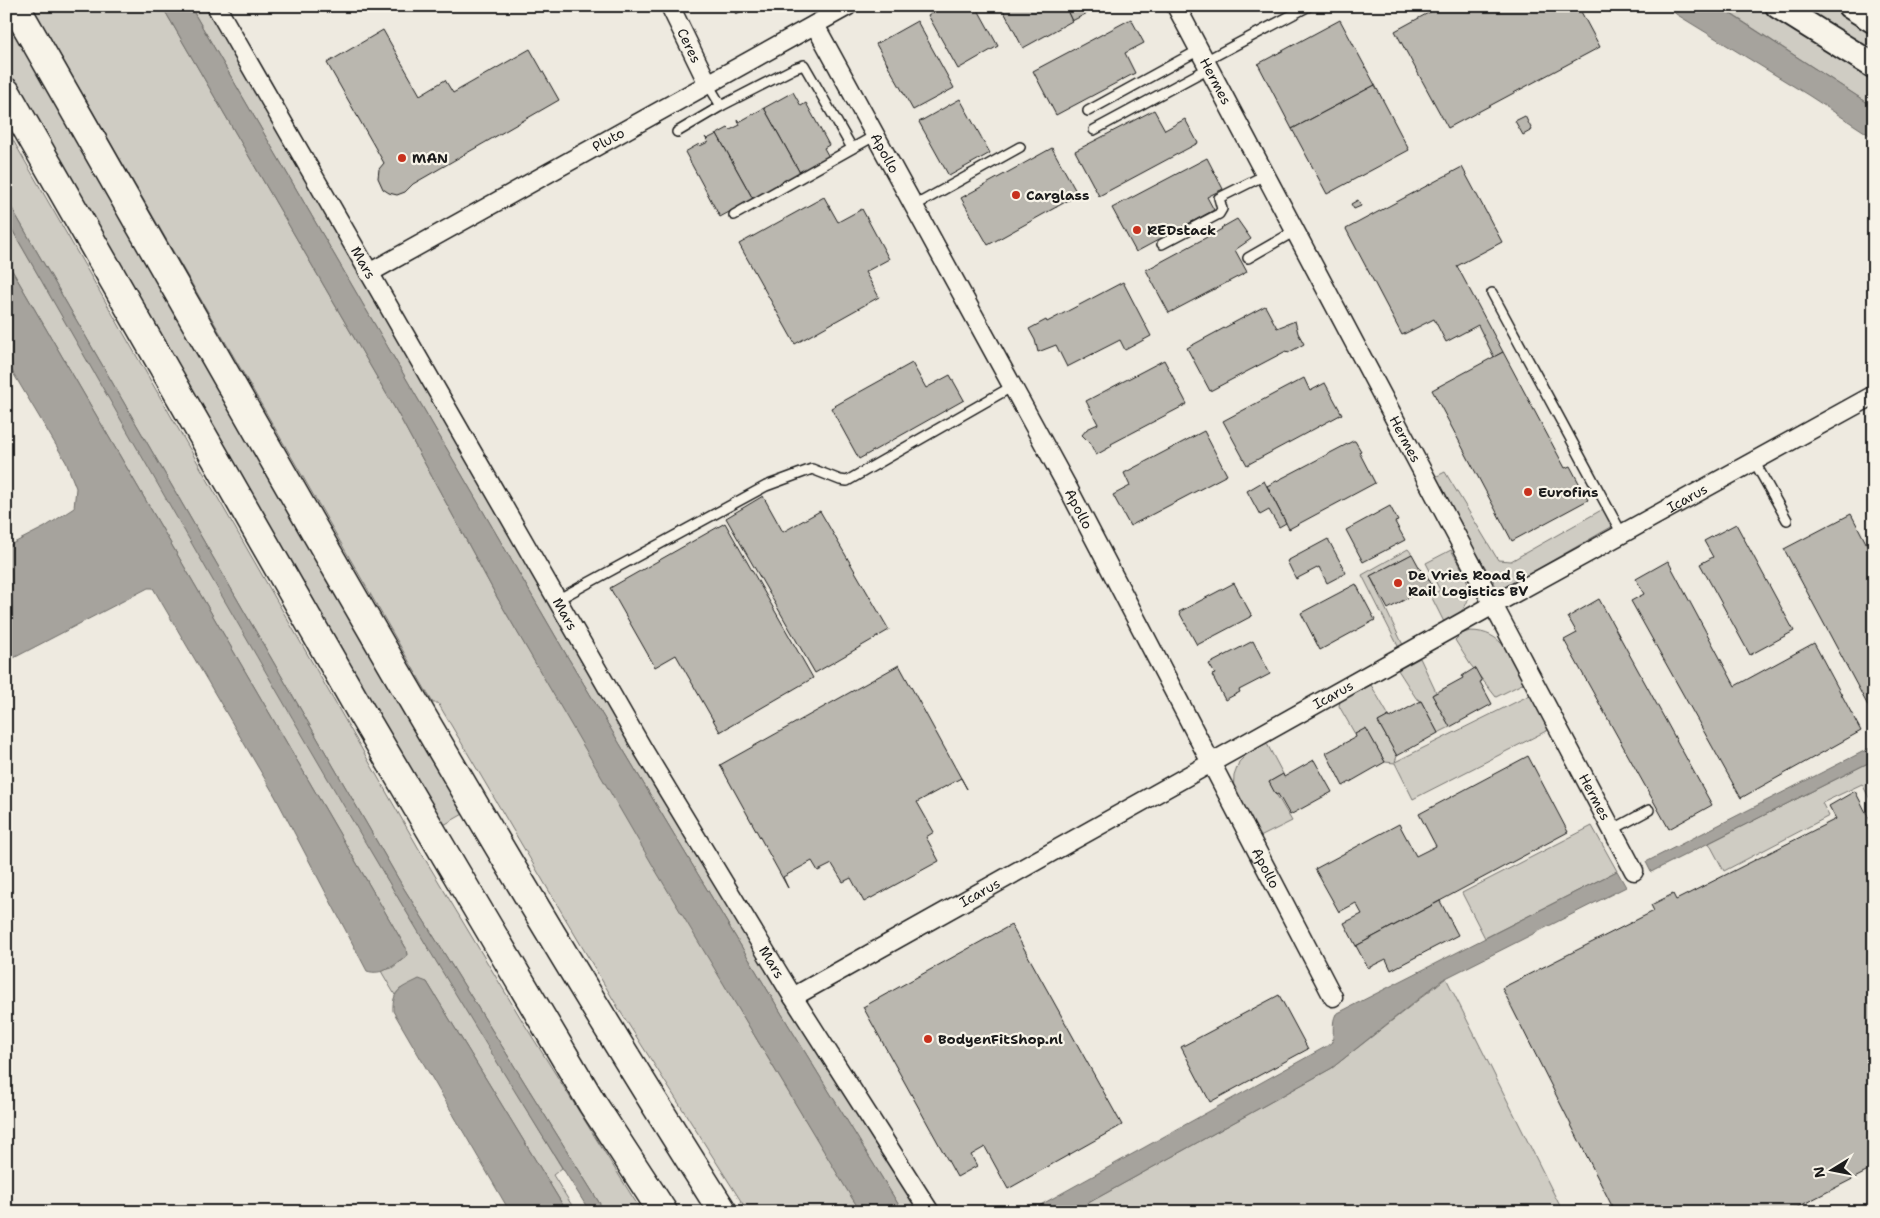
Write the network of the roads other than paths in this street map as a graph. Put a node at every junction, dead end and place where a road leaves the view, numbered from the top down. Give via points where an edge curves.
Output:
1 (15, 6) edge
2 (216, 6) edge
3 (670, 6) edge
4 (848, 6) edge
5 (1176, 6) edge
6 (1309, 6) edge
7 (1778, 6) edge
8 (1850, 6) edge
9 (1874, 21) edge
10 (815, 24) junction
11 (1204, 60) junction
12 (1874, 66) edge
13 (708, 84) junction
14 (6, 92) edge
15 (721, 106) junction
16 (1088, 111) dead end
17 (1094, 130) dead end
18 (677, 132) dead end
19 (876, 135) junction
20 (852, 148) junction
21 (1020, 148) dead end
22 (1265, 175) junction
23 (914, 206) junction
24 (734, 216) dead end
25 (1295, 231) junction
26 (1162, 244) dead end
27 (1248, 258) dead end
28 (368, 273) junction
29 (1492, 293) dead end
30 (1013, 386) junction
31 (1874, 395) edge
32 (1754, 461) junction
33 (1787, 520) dead end
34 (1622, 534) junction
35 (557, 600) junction
36 (1493, 605) junction
37 (1211, 763) junction
38 (1649, 810) dead end
39 (1612, 830) junction
40 (1634, 871) dead end
41 (793, 997) junction
42 (1333, 997) dead end
43 (663, 1212) edge
44 (723, 1212) edge
45 (930, 1212) edge

1 - 44 highway via 464,787 653,1102
2 - 28 street, Mars
3 - 13 street, Ceres
4 - 10 street, Pluto
5 - 11 street, Hermes
6 - 11 lane
7 - 12 main road
8 - 9 main road
10 - 13 street, Pluto
10 - 19 street, Apollo
11 - 16 lane
11 - 17 lane
11 - 22 street, Hermes
13 - 15 lane
13 - 28 street, Pluto
14 - 43 highway via 361,712 592,1103
15 - 18 lane
15 - 20 lane via 804,65
19 - 20 lane
19 - 23 street, Apollo
20 - 24 lane
21 - 23 lane
22 - 25 street, Hermes
22 - 26 lane via 1219,198 1222,208 1219,214
23 - 30 street, Apollo
25 - 27 lane
25 - 36 street, Hermes
28 - 35 street, Mars
29 - 34 lane
30 - 35 lane via 847,481 812,469 766,486
30 - 37 street, Apollo
31 - 32 street, Icarus
32 - 33 lane
32 - 34 street, Icarus
34 - 36 street, Icarus
35 - 41 street, Mars
36 - 37 street, Icarus
36 - 39 street, Hermes
37 - 41 street, Icarus
37 - 42 street, Apollo
38 - 39 lane
39 - 40 street, Hermes
41 - 45 street, Mars

